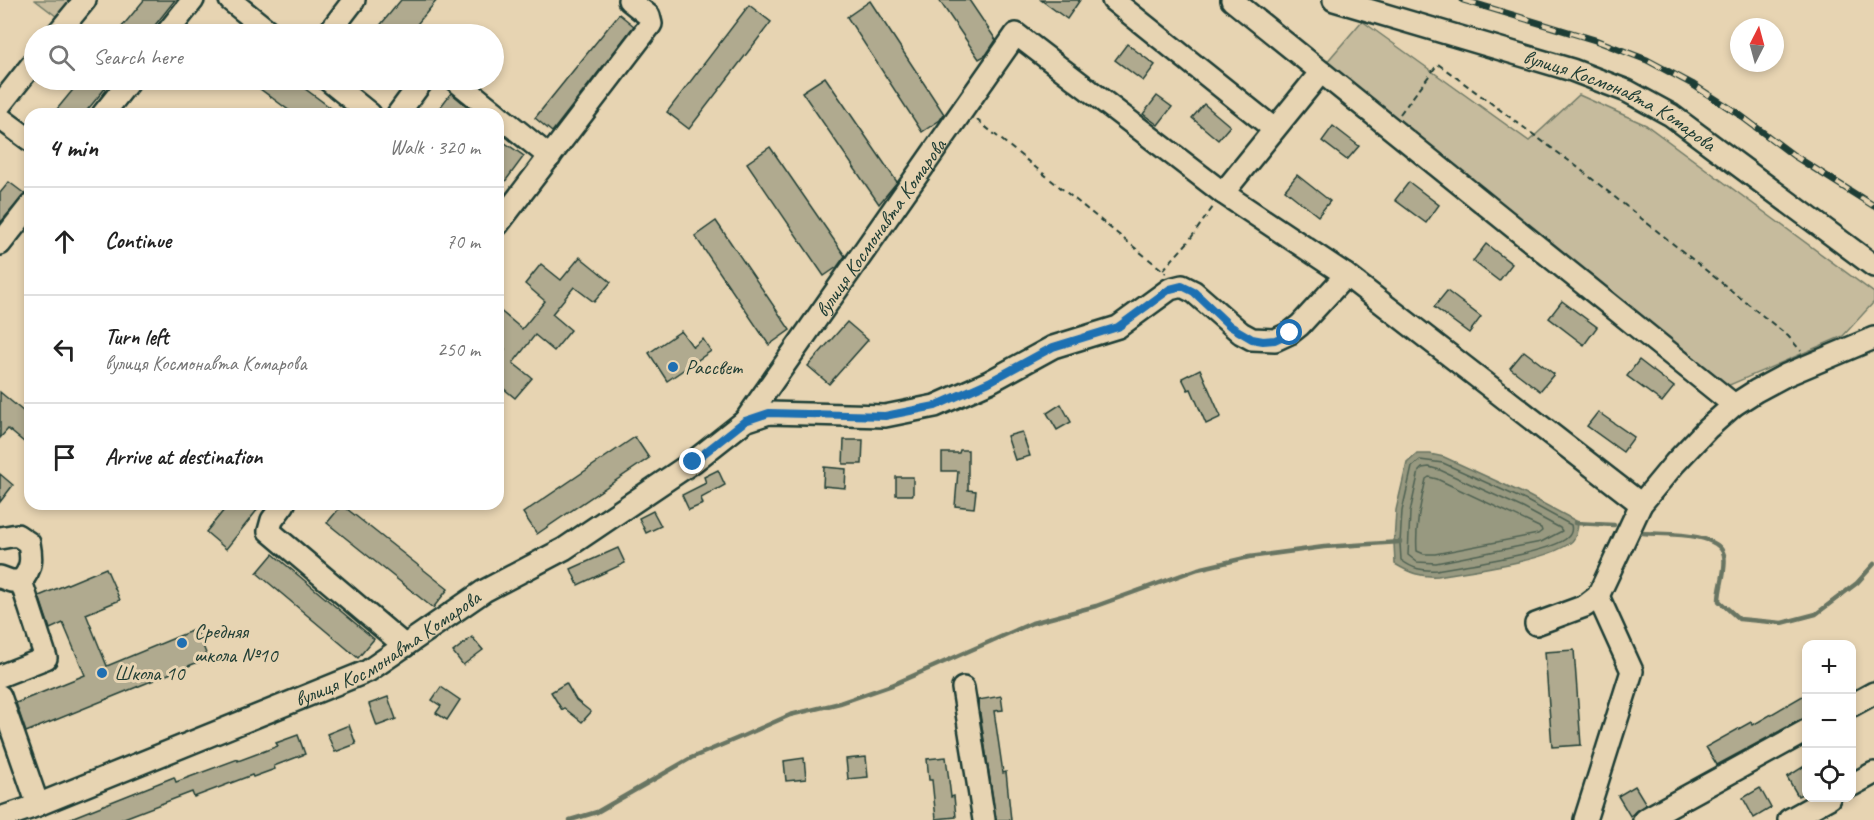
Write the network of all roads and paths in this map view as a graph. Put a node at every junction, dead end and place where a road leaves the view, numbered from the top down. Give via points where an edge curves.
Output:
1 (85, 0) edge
2 (193, 0) edge
3 (230, 0) edge
4 (354, 0) edge
5 (628, 0) edge
6 (1113, 0) edge
7 (1232, 0) edge
8 (1334, 0) edge
9 (65, 24) edge
10 (174, 24) edge
11 (260, 24) edge
12 (336, 24) edge
13 (1320, 72) junction
14 (24, 75) edge
15 (122, 90) edge
16 (340, 90) edge
17 (416, 90) edge
18 (468, 90) edge
19 (1, 105) edge
20 (108, 108) edge
21 (363, 108) edge
22 (402, 108) edge
23 (490, 108) edge
24 (972, 117) dead end
25 (504, 119) edge
26 (1389, 128) junction
27 (1274, 129) junction
28 (24, 133) edge
29 (550, 157) junction
30 (1223, 193) junction
31 (24, 214) edge
32 (504, 216) edge
33 (0, 244) edge
34 (1874, 266) edge
35 (1346, 275) junction
36 (1172, 282) junction
37 (1874, 338) edge
38 (1813, 364) junction
39 (1734, 405) junction
40 (745, 421) junction
41 (1641, 504) junction
42 (280, 510) edge
43 (0, 538) edge
44 (0, 577) edge
45 (21, 581) junction
46 (1598, 596) junction
47 (1536, 624) dead end
48 (405, 646) junction
49 (0, 676) edge
50 (963, 688) dead end
51 (1874, 693) edge
52 (0, 696) edge
53 (1856, 702) edge
54 (1802, 733) edge
55 (1874, 773) edge
56 (1856, 782) edge
57 (1822, 802) edge
58 (38, 805) junction
59 (0, 818) edge
60 (984, 820) edge
61 (1585, 820) edge
62 (1644, 820) edge
63 (1789, 820) edge

1 - 9 street
2 - 10 street
3 - 11 street
4 - 12 street
5 - 29 street via 649,16 651,24
6 - 27 street
7 - 13 street
8 - 34 street, вулиця Космонавта Комарова via 1572,70 1627,91 1671,115
13 - 26 street
13 - 27 street
14 - 19 street
15 - 20 street
16 - 21 street
17 - 22 street
18 - 23 street
19 - 28 street
24 - 36 path
25 - 29 street
26 - 38 path via 1438,64 1576,166 1788,336
26 - 39 street
27 - 30 street
29 - 32 street
30 - 35 street
30 - 36 path via 1188,242
30 - 40 street, вулиця Космонавта Комарова via 1016,34
31 - 33 street
35 - 36 street via 1295,329 1275,340 1263,341 1241,333 1194,292
35 - 41 street
36 - 40 street, вулиця Космонавта Комарова via 1118,327 1053,347 935,406 885,416 769,413
37 - 38 street
38 - 39 street
39 - 41 street via 1675,463
40 - 48 street, вулиця Космонавта Комарова via 693,462 564,549 484,591
41 - 46 street
42 - 48 street via 269,531
43 - 45 street via 17,534 29,543 32,558 29,572
44 - 45 street
45 - 49 street via 46,658
46 - 47 street via 1586,606
46 - 61 street via 1632,671
48 - 58 street, вулиця Космонавта Комарова via 368,671
50 - 60 street
51 - 53 street
52 - 58 street
54 - 62 street
55 - 56 street
57 - 63 street
58 - 59 street, вулиця Космонавта Комарова

